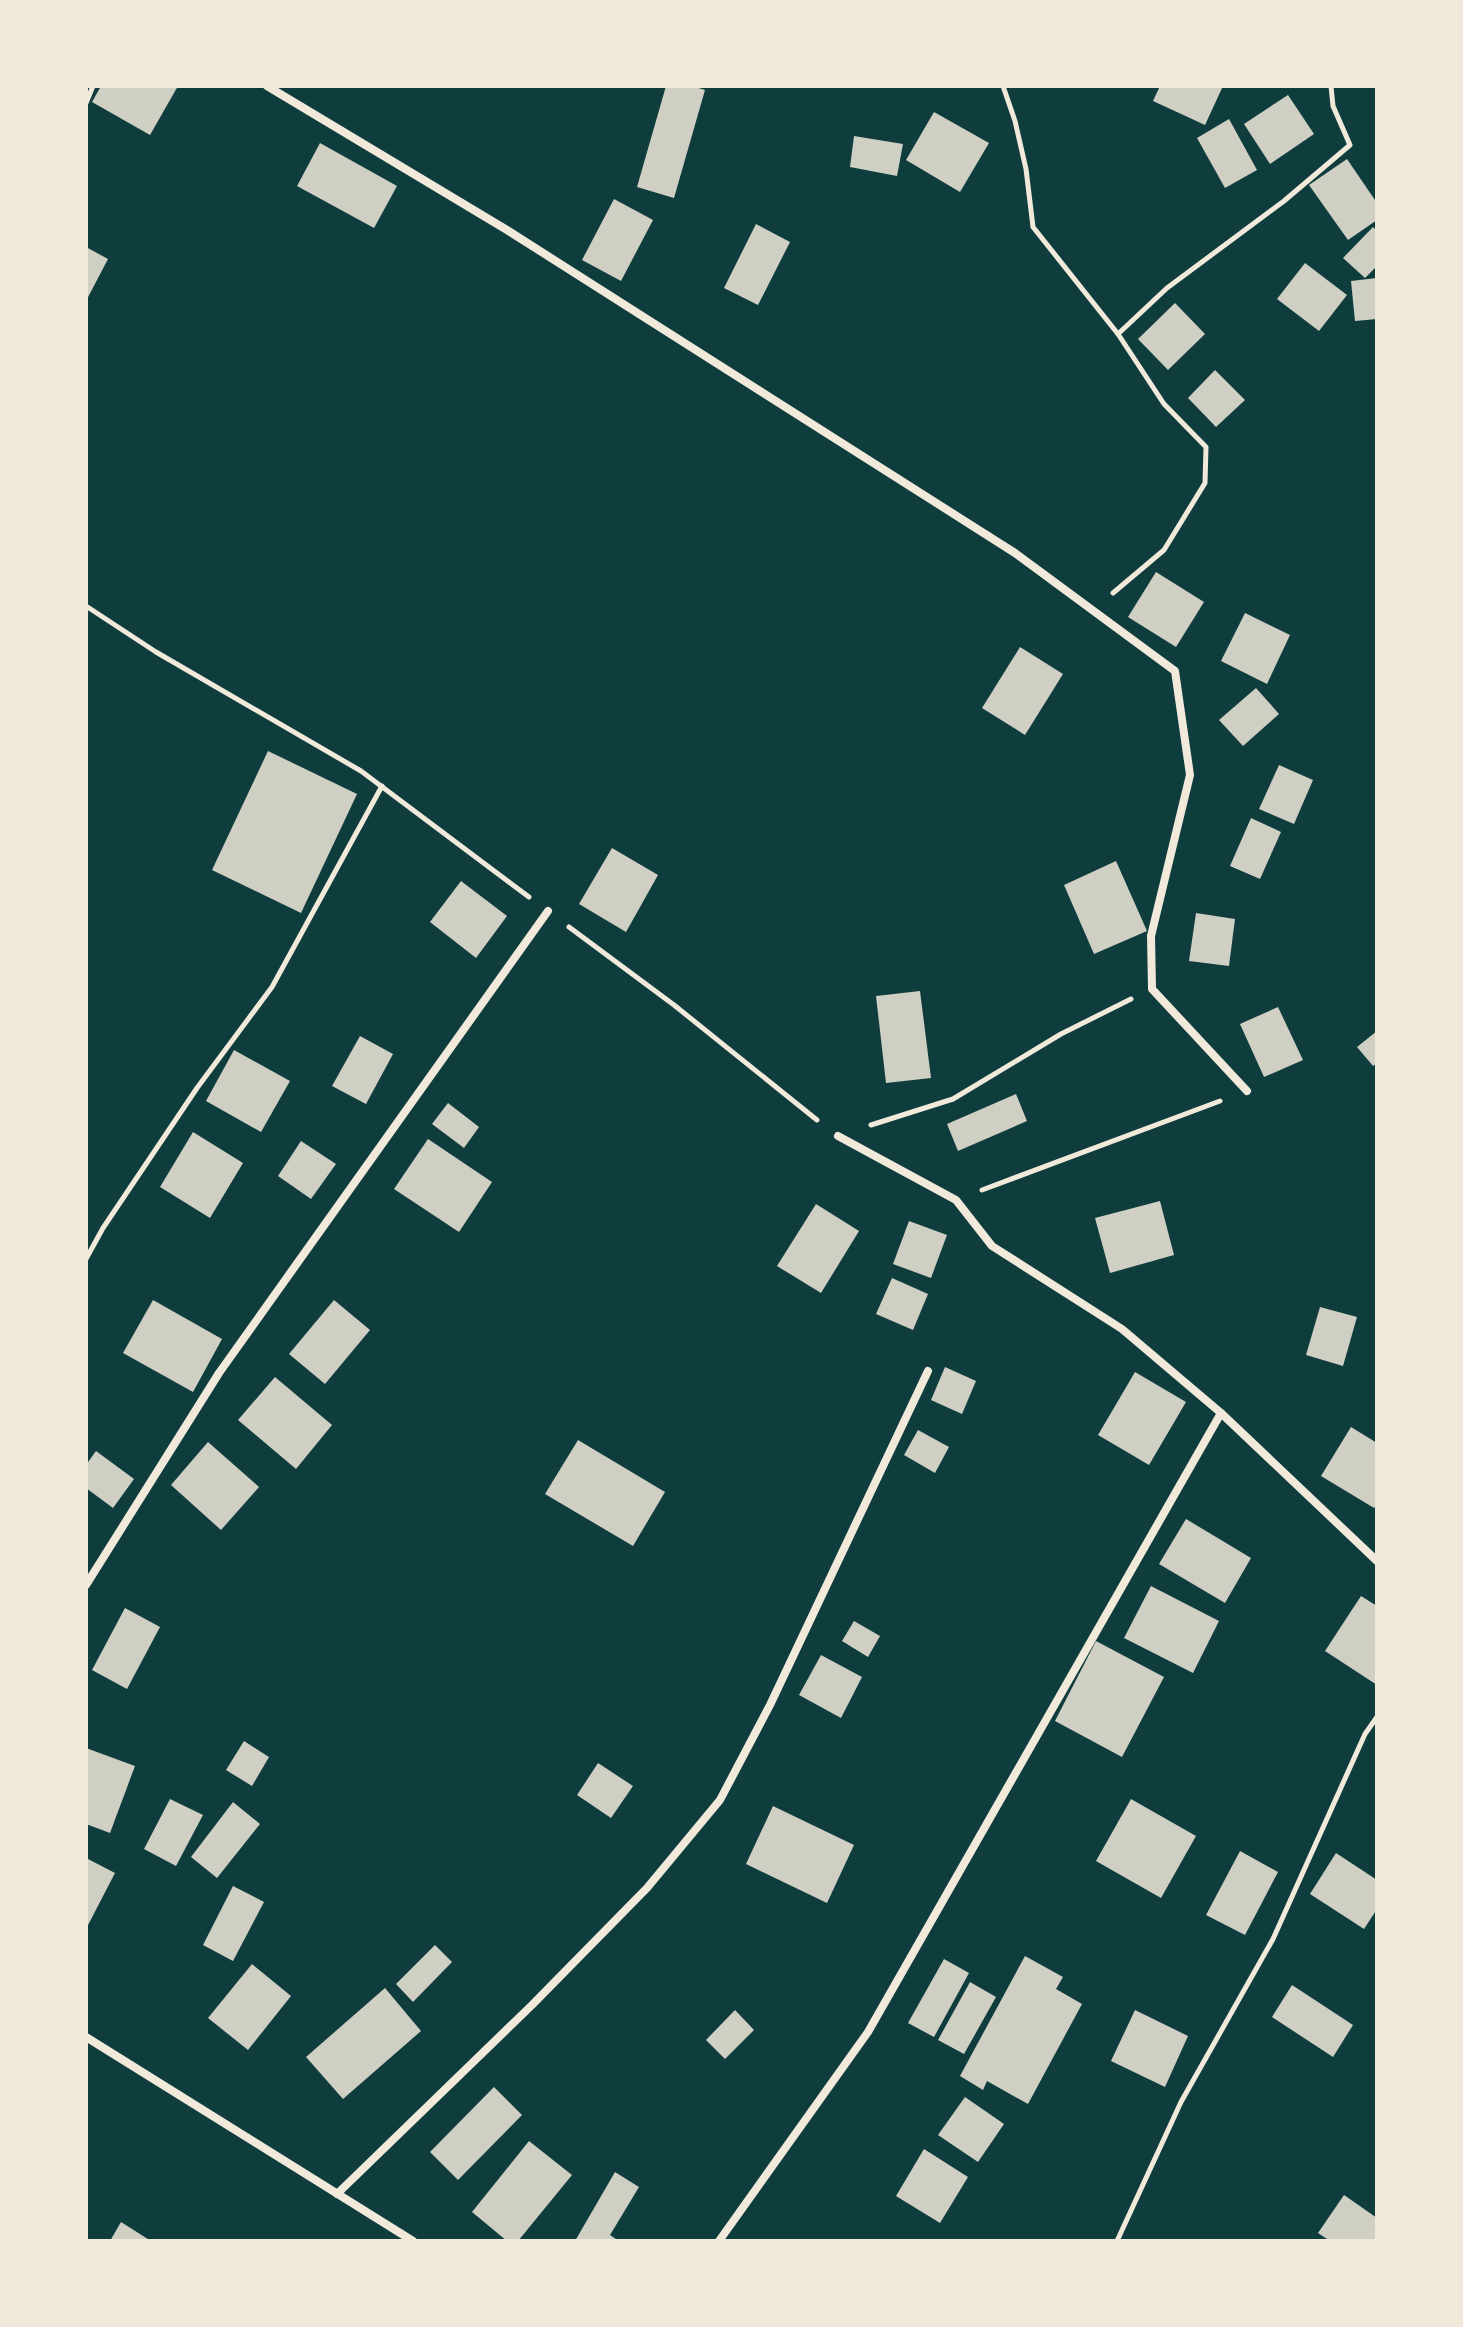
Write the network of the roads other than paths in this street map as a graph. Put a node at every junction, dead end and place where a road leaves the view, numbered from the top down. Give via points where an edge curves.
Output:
1 (267, 86) edge
2 (548, 911) road end
3 (1247, 1091) road end
4 (838, 1136) road end
5 (928, 1371) dead end
6 (1221, 1413) junction
7 (1377, 1561) edge
8 (86, 1585) edge
9 (86, 2037) edge
10 (337, 2194) junction
11 (413, 2241) edge
12 (719, 2241) edge

1 - 3 street via 548,256 1015,553 1175,671 1190,775 1151,936 1152,989
2 - 8 street via 219,1373
4 - 6 street via 956,1200 992,1246 1122,1329
5 - 10 street via 720,1800 647,1888
6 - 7 street
6 - 12 street via 868,2032
9 - 10 street
10 - 11 street

